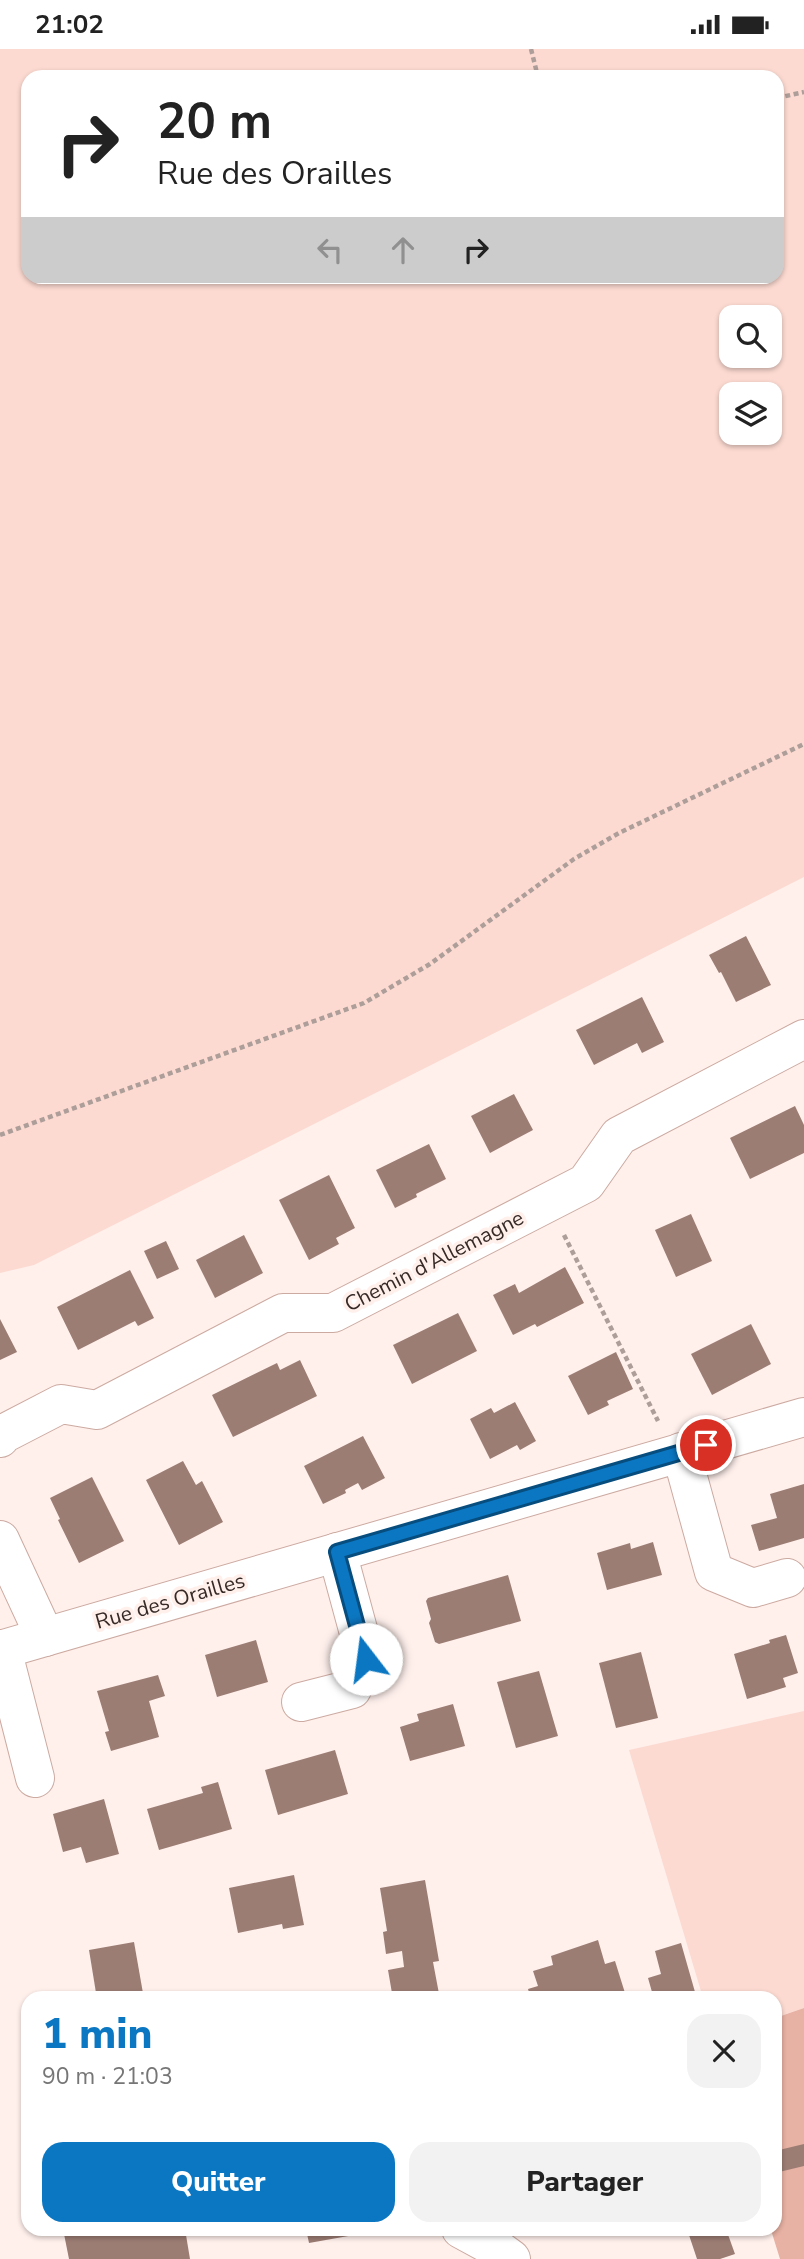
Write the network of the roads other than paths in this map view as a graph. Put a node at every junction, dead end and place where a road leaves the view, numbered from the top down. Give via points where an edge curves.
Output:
1 (804, 1039) edge
2 (804, 1417) edge
3 (0, 1438) edge
4 (678, 1453) junction
5 (0, 1540) edge
6 (337, 1552) junction
7 (787, 1578) dead end
8 (45, 1637) junction
9 (1, 1650) edge
10 (301, 1702) dead end
11 (35, 1778) dead end
12 (474, 2236) edge
13 (511, 2259) edge

1 - 3 street, Chemin d'Allemagne via 619,1136 586,1183 333,1313 284,1313 97,1410 61,1404
2 - 4 street, Rue des Orailles
4 - 6 street, Rue des Orailles
4 - 7 street via 714,1572 753,1588
5 - 8 street
6 - 8 street, Rue des Orailles
6 - 10 street via 366,1659 352,1689
8 - 9 street, Rue des Orailles
9 - 11 street, Rue des Orailles
12 - 13 street

